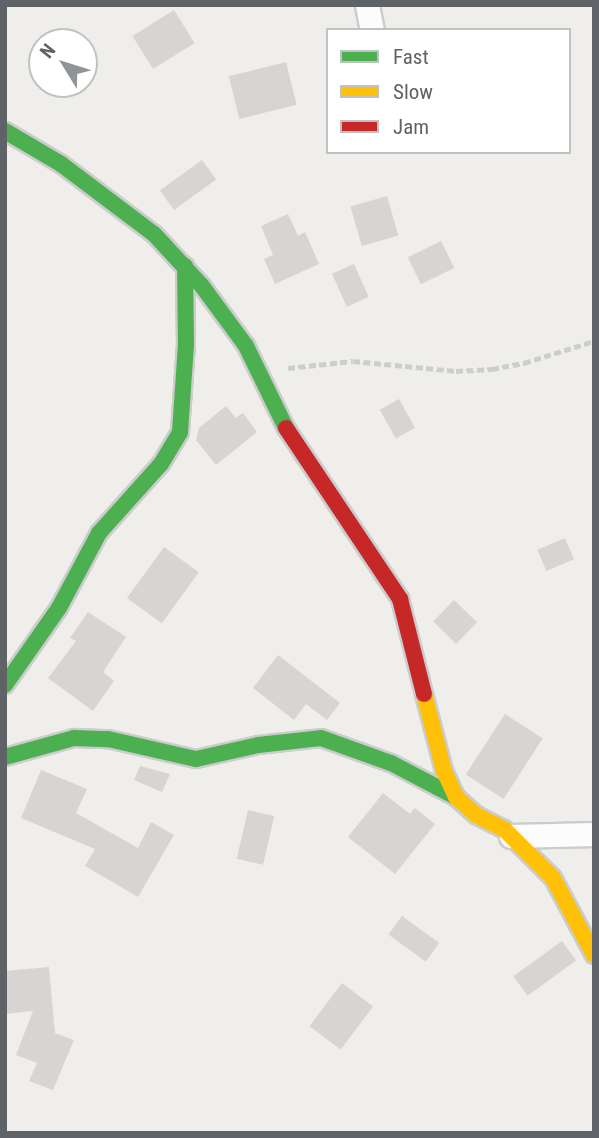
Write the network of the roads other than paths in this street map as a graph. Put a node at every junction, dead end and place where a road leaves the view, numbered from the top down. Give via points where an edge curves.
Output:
1 (367, 5) edge
2 (372, 28) edge
3 (5, 131) edge
4 (185, 266) junction
5 (5, 685) edge
6 (5, 757) edge
7 (456, 797) junction
8 (594, 834) edge
9 (511, 836) junction
10 (594, 954) edge

1 - 2 street
3 - 4 street via 61,164 144,226
4 - 5 street via 180,432 161,464 99,533 59,608
4 - 7 street via 246,346 292,440 400,599 444,771
6 - 7 street via 74,738 108,739 196,759 258,745 321,738 391,763
7 - 9 street
8 - 9 street
9 - 10 street via 553,878

